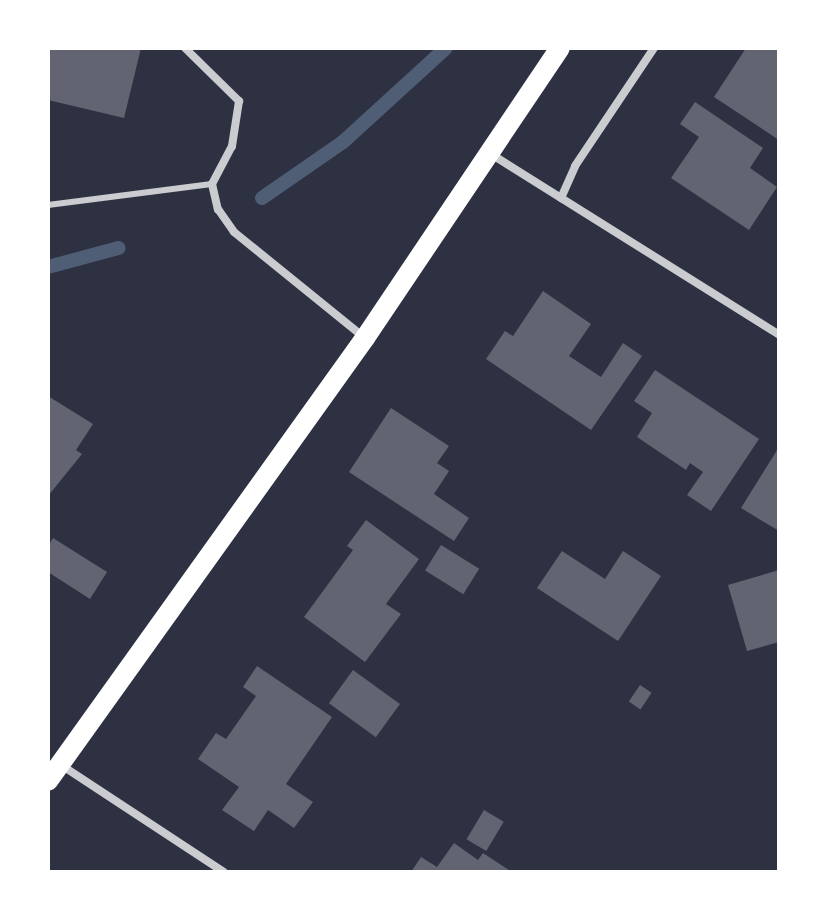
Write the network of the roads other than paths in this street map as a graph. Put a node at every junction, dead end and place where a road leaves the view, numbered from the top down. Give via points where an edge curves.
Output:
1 (185, 48) edge
2 (560, 48) edge
3 (654, 48) edge
4 (491, 154) junction
5 (212, 184) junction
6 (561, 198) junction
7 (48, 205) edge
8 (779, 335) edge
9 (365, 338) junction
10 (54, 773) edge
11 (224, 872) edge

1 - 5 street via 239,101 232,146
2 - 4 main road
3 - 6 street via 575,166
4 - 6 street
4 - 9 main road
5 - 7 lane
5 - 9 street via 218,209 234,232
6 - 8 street
9 - 10 main road
10 - 11 street

